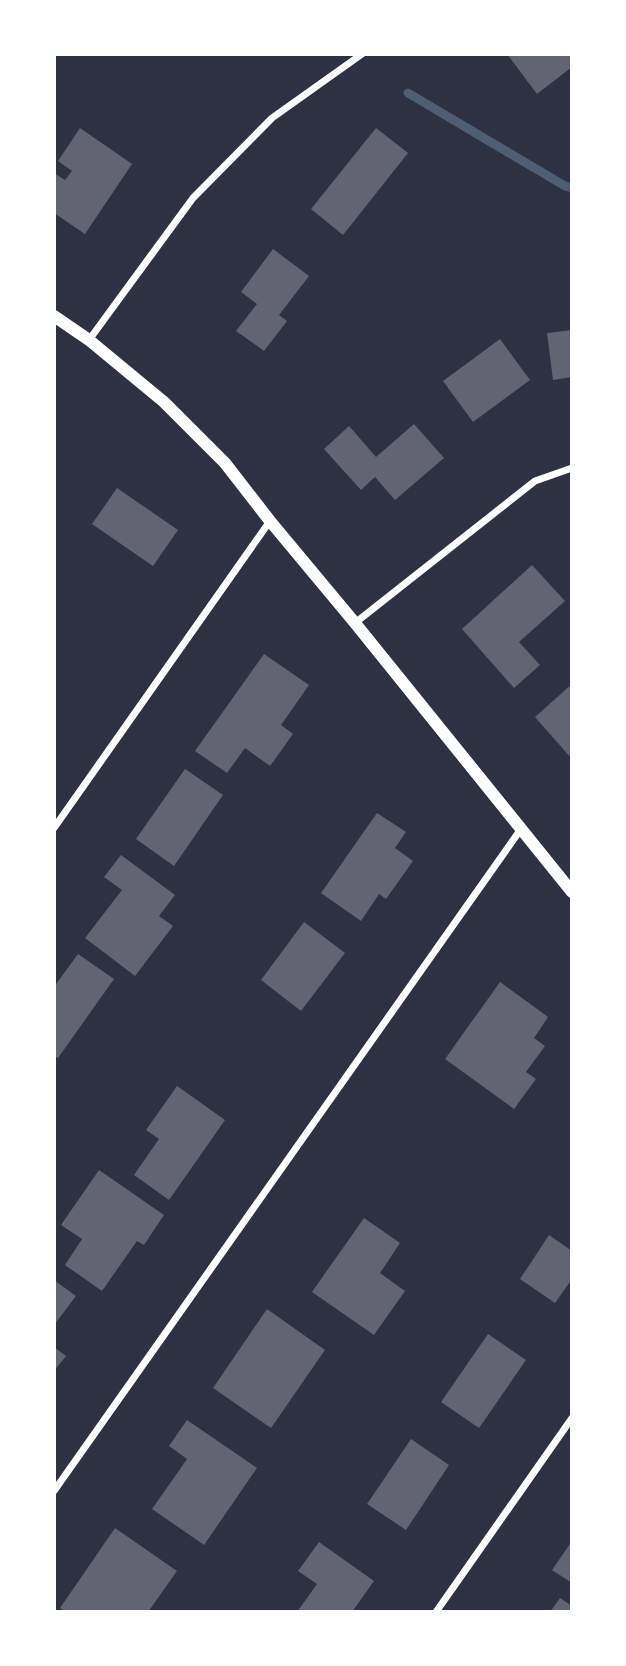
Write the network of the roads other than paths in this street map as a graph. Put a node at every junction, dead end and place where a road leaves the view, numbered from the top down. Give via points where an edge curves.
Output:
1 (362, 54) edge
2 (54, 316) edge
3 (89, 340) junction
4 (572, 468) edge
5 (270, 521) junction
6 (355, 623) junction
7 (54, 828) edge
8 (521, 829) junction
9 (572, 892) edge
10 (572, 1418) edge
11 (54, 1491) edge
12 (436, 1612) edge

1 - 3 street via 272,118 193,198
2 - 3 street
3 - 5 street via 173,411 225,463
4 - 6 street via 535,481
5 - 6 street
5 - 7 street
6 - 8 street
8 - 9 street
8 - 11 street
10 - 12 street

